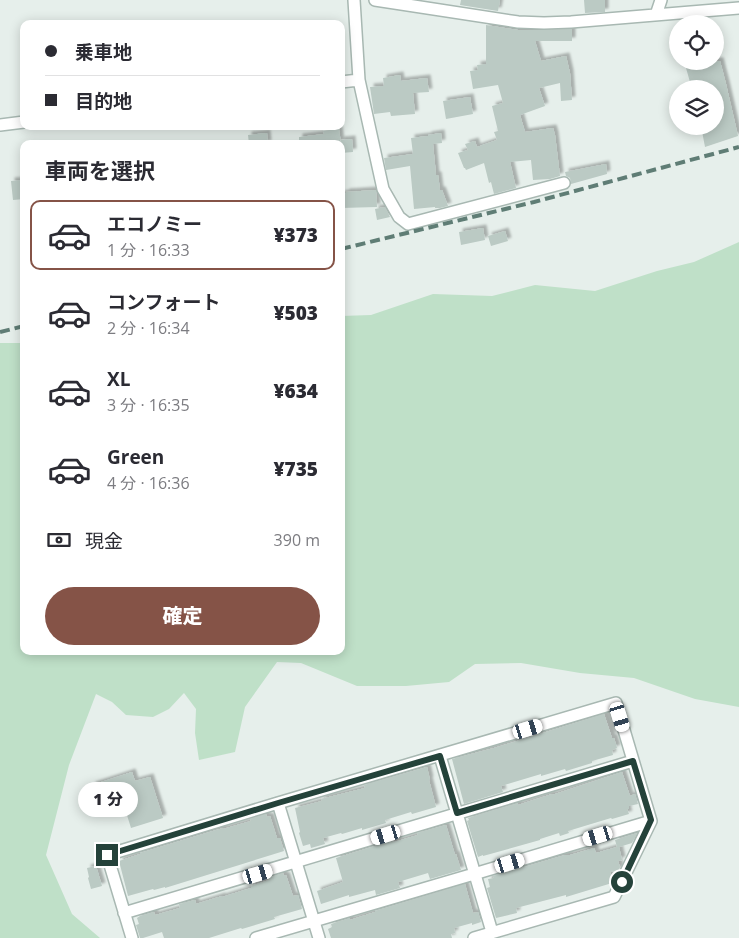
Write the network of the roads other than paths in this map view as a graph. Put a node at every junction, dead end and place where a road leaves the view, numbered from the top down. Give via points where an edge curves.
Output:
1 (354, 0) edge
2 (375, 0) edge
3 (661, 0) edge
4 (739, 8) edge
5 (656, 15) junction
6 (359, 80) junction
7 (345, 82) edge
8 (20, 122) edge
9 (0, 125) edge
10 (564, 183) dead end
11 (440, 756) junction
12 (633, 761) junction
13 (278, 803) junction
14 (457, 813) junction
15 (651, 820) junction
16 (296, 862) junction
17 (474, 874) junction
18 (124, 913) junction
19 (314, 921) junction
20 (492, 932) junction
21 (132, 938) edge
22 (256, 938) edge
23 (319, 938) edge
24 (474, 938) edge

1 - 6 street
2 - 5 street via 544,24
3 - 5 street
4 - 5 street
6 - 7 street
6 - 10 street via 382,189 399,217 408,224
8 - 9 street
11 - 12 street via 616,703
11 - 13 street
11 - 14 street
12 - 14 street
12 - 15 street
13 - 16 street
13 - 18 street via 107,855
14 - 16 street
14 - 17 street
15 - 17 street
15 - 20 street via 614,897
16 - 18 street
16 - 19 street
17 - 19 street
17 - 20 street
18 - 21 street
19 - 22 street
19 - 23 street
20 - 24 street

